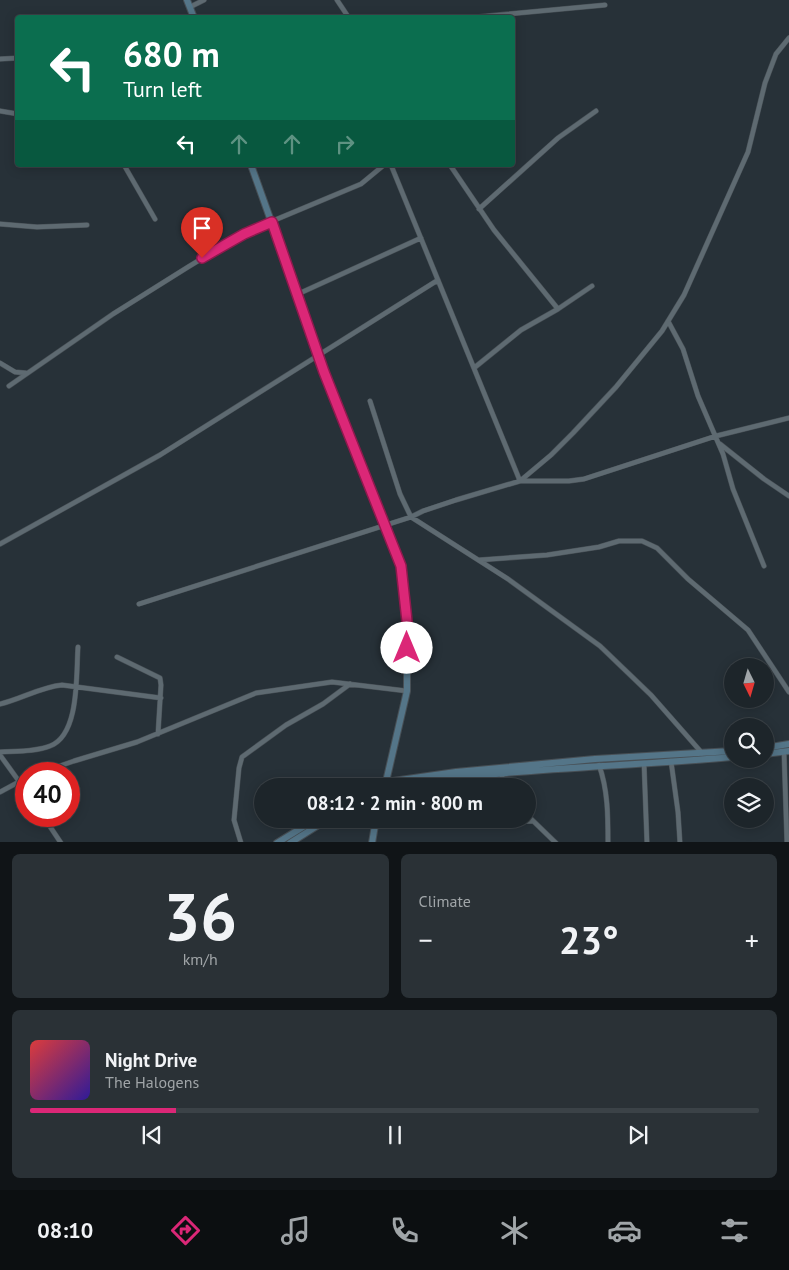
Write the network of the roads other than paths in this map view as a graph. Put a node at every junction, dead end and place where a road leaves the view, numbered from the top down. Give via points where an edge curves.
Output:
1 (187, 0) edge
2 (204, 0) edge
3 (336, 0) edge
4 (605, 5) dead end
5 (190, 8) junction
6 (193, 15) edge
7 (347, 15) edge
8 (498, 15) edge
9 (789, 38) edge
10 (15, 58) edge
11 (0, 59) edge
12 (596, 110) dead end
13 (0, 111) edge
14 (15, 114) edge
15 (125, 167) edge
16 (251, 167) edge
17 (382, 167) edge
18 (392, 167) edge
19 (451, 167) edge
20 (480, 209) junction
21 (155, 219) dead end
22 (272, 222) junction
23 (0, 224) edge
24 (87, 225) dead end
25 (421, 238) junction
26 (438, 280) junction
27 (592, 286) dead end
28 (298, 294) junction
29 (558, 309) junction
30 (668, 321) junction
31 (318, 354) junction
32 (0, 363) edge
33 (474, 368) junction
34 (26, 373) junction
35 (9, 386) dead end
36 (370, 402) dead end
37 (789, 418) edge
38 (716, 436) junction
39 (718, 443) junction
40 (520, 481) junction
41 (789, 496) edge
42 (411, 517) junction
43 (383, 525) junction
44 (0, 544) edge
45 (479, 560) junction
46 (764, 566) dead end
47 (139, 604) dead end
48 (78, 647) dead end
49 (117, 657) dead end
50 (350, 684) junction
51 (75, 687) junction
52 (407, 691) junction
53 (789, 692) edge
54 (161, 698) junction
55 (0, 704) edge
56 (158, 734) junction
57 (789, 744) edge
58 (774, 746) edge
59 (724, 752) edge
60 (787, 752) edge
61 (0, 753) edge
62 (702, 753) junction
63 (774, 753) edge
64 (724, 758) edge
65 (595, 759) junction
66 (671, 761) junction
67 (73, 762) edge
68 (644, 763) junction
69 (600, 766) junction
70 (15, 774) edge
71 (501, 774) junction
72 (387, 778) edge
73 (421, 778) edge
74 (467, 778) edge
75 (503, 778) edge
76 (15, 783) edge
77 (0, 792) edge
78 (536, 824) edge
79 (787, 825) edge
80 (51, 827) edge
81 (301, 828) edge
82 (313, 828) edge
83 (375, 828) edge
84 (61, 842) edge
85 (241, 842) edge
86 (277, 842) edge
87 (290, 842) edge
88 (372, 842) edge
89 (556, 842) edge
90 (608, 842) edge
91 (648, 842) edge
92 (680, 842) edge
93 (787, 842) edge

1 - 5 main road
2 - 5 street
3 - 7 street
4 - 8 street
5 - 6 main road
9 - 30 street via 776,54 765,82 748,152 684,295
10 - 11 street
12 - 20 street via 558,138
13 - 14 street
15 - 21 street
16 - 22 main road
17 - 22 street via 361,184
18 - 25 street
19 - 20 street
20 - 29 street
22 - 28 main road
22 - 34 street via 244,234 188,267
23 - 24 street via 37,227
25 - 26 street
25 - 28 street
26 - 31 street
26 - 33 street
27 - 29 street
28 - 31 main road
29 - 33 street via 521,330
30 - 38 street via 683,349 698,396
30 - 40 street via 591,413 551,455
31 - 43 main road
31 - 44 street via 160,455
32 - 34 street via 15,372
33 - 40 street
34 - 35 street
36 - 42 street via 400,494
37 - 38 street
38 - 39 street
38 - 40 street via 584,479
39 - 41 street
39 - 46 street
40 - 42 street
42 - 43 street
42 - 45 street
43 - 47 street
43 - 52 main road via 401,566 405,591
45 - 53 street via 547,555 599,547 619,540 642,541 657,548 748,630
45 - 62 street via 600,646 651,695
48 - 51 street
49 - 54 street via 160,678
50 - 52 street
50 - 56 street via 332,682 256,692
50 - 85 street via 242,757 234,820
51 - 54 street
51 - 55 street via 54,686
51 - 61 street via 76,704 68,729 56,743 43,748
52 - 72 main road
54 - 56 street
56 - 67 street
57 - 58 main road
59 - 62 main road
60 - 63 main road
60 - 79 street
61 - 70 street
62 - 65 main road
64 - 66 main road
65 - 69 street
65 - 73 main road
66 - 68 main road
66 - 92 street
68 - 69 main road
68 - 91 street
69 - 71 main road
69 - 90 street via 608,806
71 - 74 main road
71 - 75 street
76 - 77 street
78 - 89 street
79 - 93 street
80 - 84 street
81 - 86 main road
82 - 87 main road
83 - 88 main road

